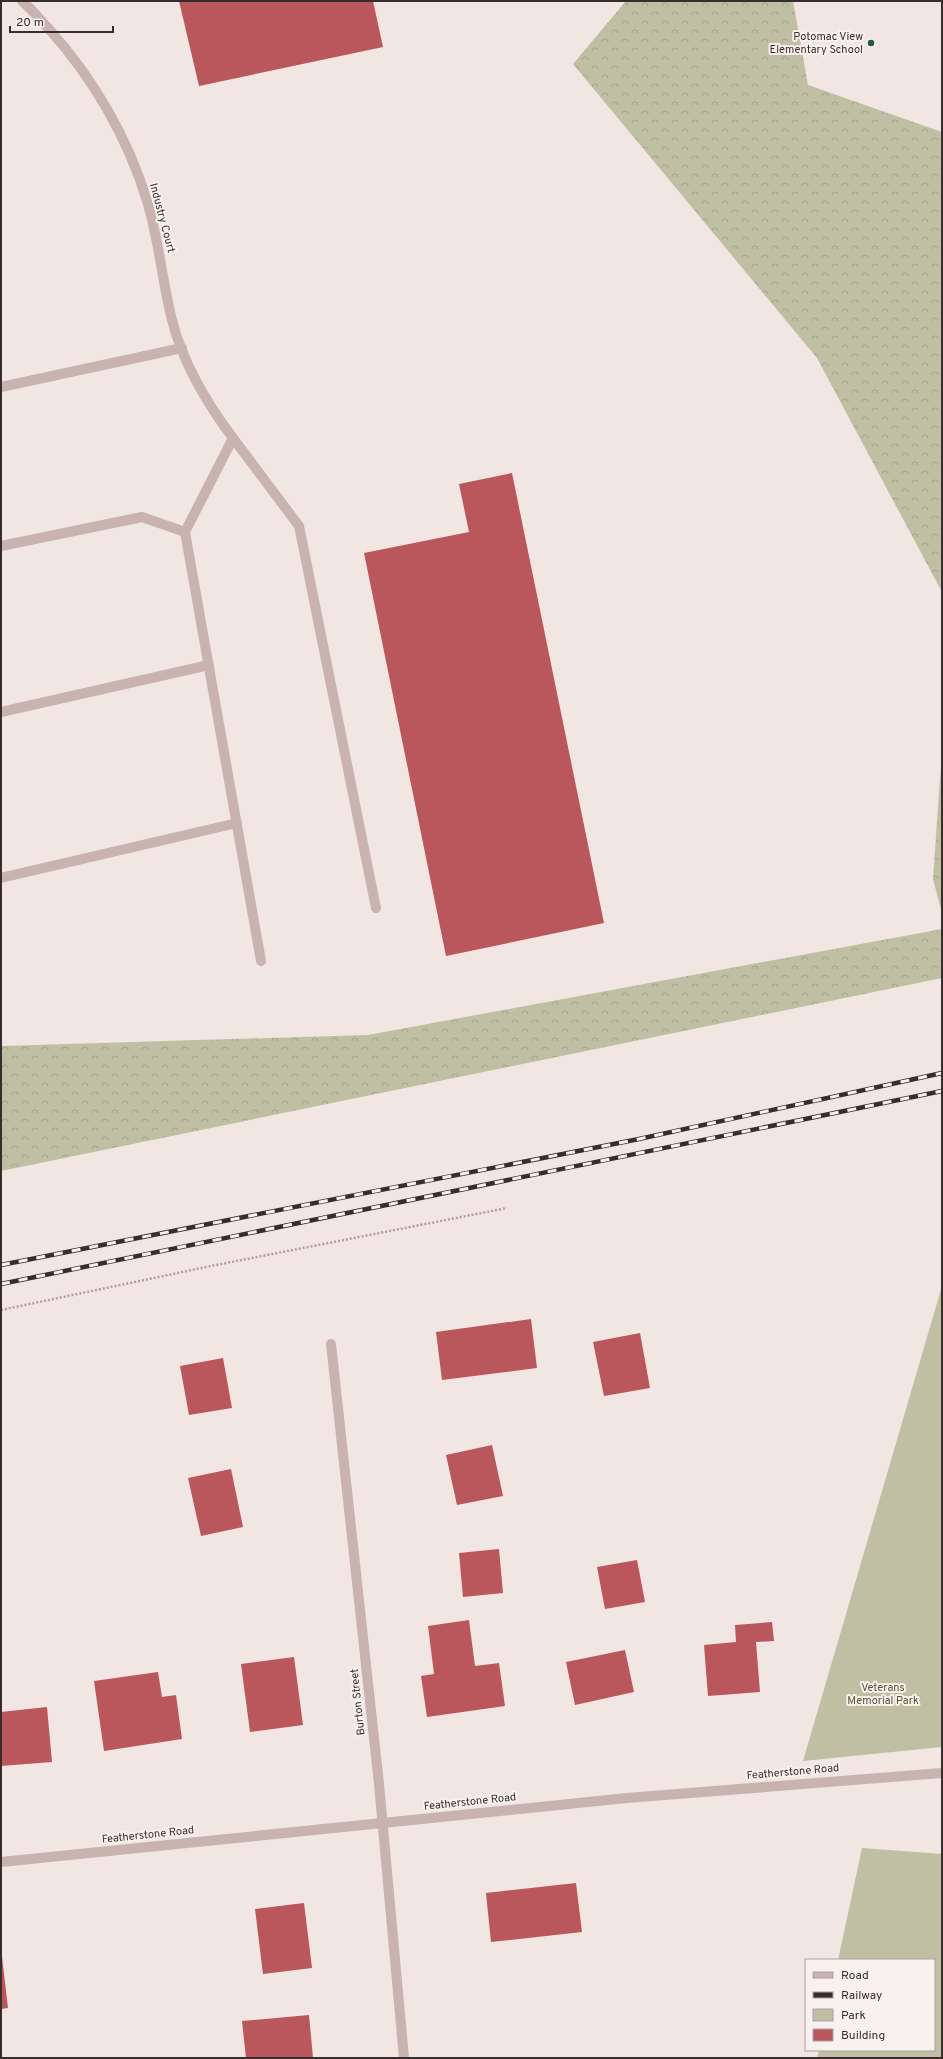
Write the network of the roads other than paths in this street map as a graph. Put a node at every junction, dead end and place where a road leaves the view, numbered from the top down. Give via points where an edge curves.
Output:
1 (22, 1) edge
2 (182, 348) junction
3 (1, 386) edge
4 (233, 438) junction
5 (185, 532) junction
6 (1, 546) edge
7 (209, 665) junction
8 (1, 712) edge
9 (236, 823) junction
10 (1, 878) edge
11 (376, 908) dead end
12 (261, 961) dead end
13 (331, 1344) dead end
14 (942, 1773) edge
15 (383, 1823) junction
16 (1, 1862) edge
17 (404, 2058) edge

1 - 2 street, Industry Court via 68,51 103,101 130,156 147,201 172,321
2 - 3 street
2 - 4 street, Industry Court via 190,369 214,413
4 - 5 street
4 - 11 street, Industry Court via 299,526
5 - 6 street via 142,517
5 - 7 street
7 - 8 street
7 - 9 street
9 - 10 street
9 - 12 street
13 - 15 street, Burton Street
14 - 15 street, Featherstone Road via 634,1798
15 - 16 street, Featherstone Road
15 - 17 street, Burton Street

